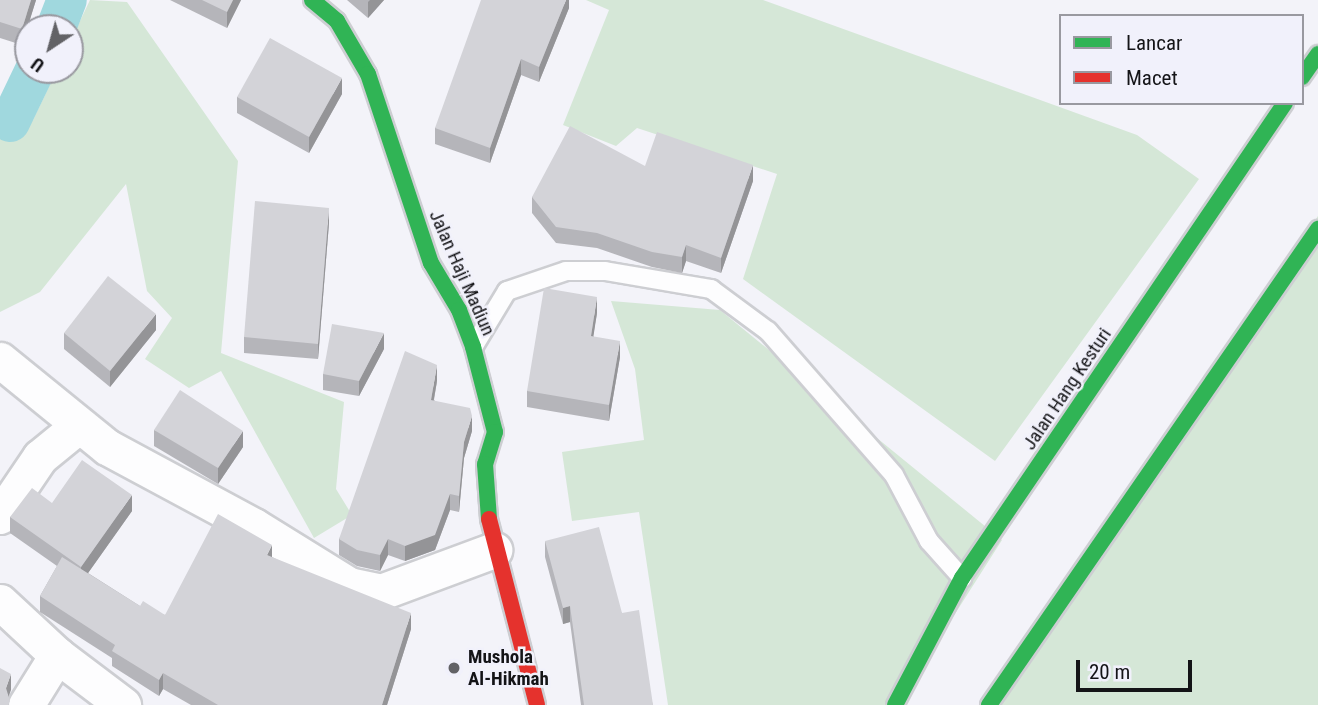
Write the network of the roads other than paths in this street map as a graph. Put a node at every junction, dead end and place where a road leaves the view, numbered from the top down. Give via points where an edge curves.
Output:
1 (312, 0) edge
2 (1318, 54) edge
3 (1304, 74) edge
4 (1283, 105) edge
5 (1318, 229) edge
6 (473, 347) junction
7 (0, 360) edge
8 (78, 426) junction
9 (0, 516) edge
10 (494, 550) junction
11 (962, 578) junction
12 (0, 602) edge
13 (57, 655) junction
14 (26, 705) edge
15 (123, 705) edge
16 (537, 705) edge
17 (895, 705) edge
18 (989, 705) edge

1 - 6 main road, Jalan Haji Madiun via 337,22 368,74 431,263 459,310
2 - 3 main road
4 - 11 main road, Jalan Hang Kesturi
5 - 18 main road
6 - 10 main road, Jalan Haji Madiun via 495,432 485,464
6 - 11 lane via 507,291 566,271 605,271 711,289 768,331 894,475 929,541
7 - 8 street
8 - 9 street via 40,457
8 - 10 street via 349,585 380,592
10 - 16 main road, Jalan Haji Madiun via 527,654
11 - 17 main road, Jalan Hang Kesturi
12 - 13 street
13 - 14 street
13 - 15 street

